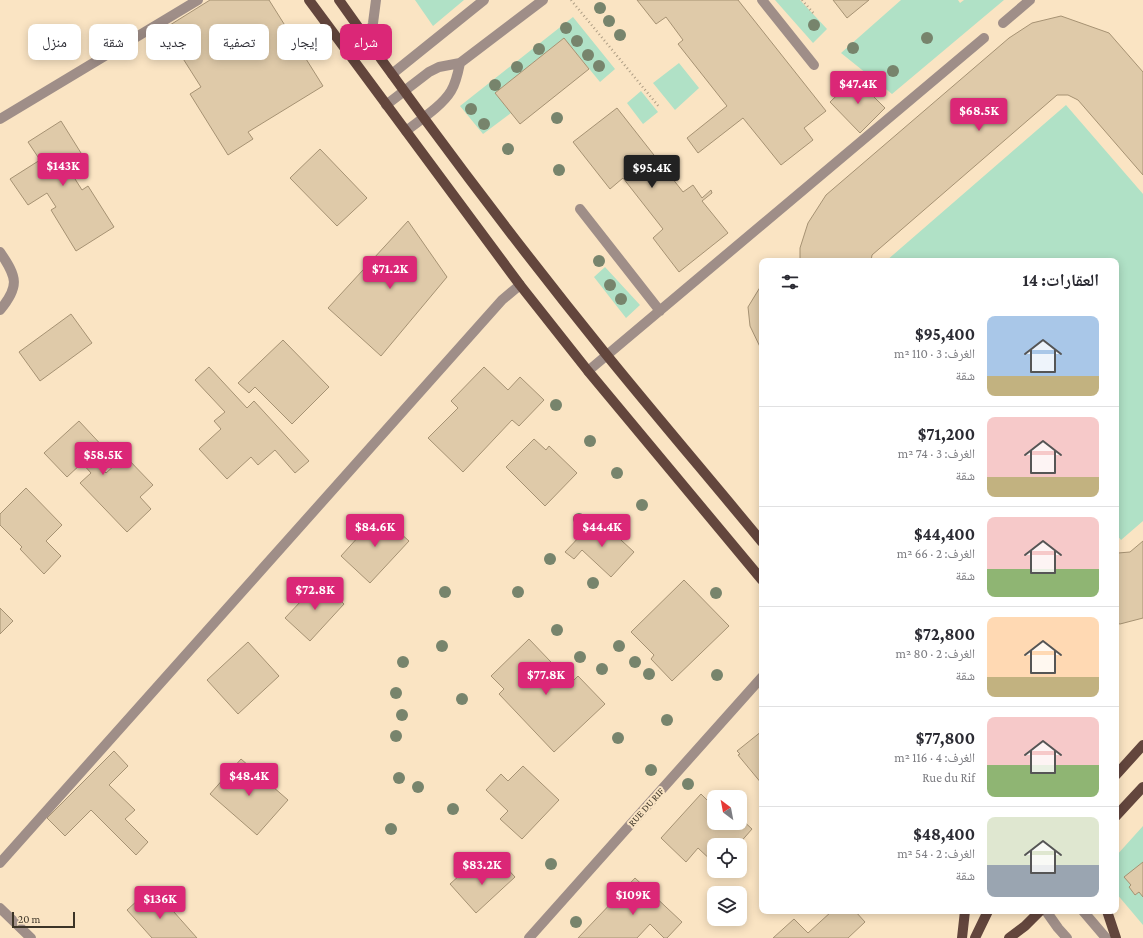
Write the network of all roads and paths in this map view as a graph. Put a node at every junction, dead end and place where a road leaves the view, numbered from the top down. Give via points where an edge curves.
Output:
1 (198, 0) edge
2 (308, 0) edge
3 (339, 0) edge
4 (376, 0) edge
5 (484, 0) edge
6 (543, 0) edge
7 (571, 0) edge
8 (762, 0) edge
9 (802, 0) edge
10 (1030, 0) edge
11 (815, 15) dead end
12 (1003, 23) dead end
13 (356, 24) edge
14 (373, 24) edge
15 (984, 38) dead end
16 (382, 60) edge
17 (460, 64) junction
18 (814, 64) dead end
19 (392, 74) junction
20 (404, 91) junction
21 (386, 105) junction
22 (660, 108) dead end
23 (423, 117) junction
24 (0, 119) edge
25 (406, 131) junction
26 (580, 209) dead end
27 (0, 252) edge
28 (520, 285) junction
29 (0, 310) edge
30 (660, 311) junction
31 (607, 355) junction
32 (588, 371) junction
33 (759, 538) edge
34 (759, 576) edge
35 (759, 680) edge
36 (1143, 746) edge
37 (1119, 772) edge
38 (1143, 786) edge
39 (1119, 813) edge
40 (0, 863) edge
41 (0, 908) edge
42 (965, 914) edge
43 (987, 914) edge
44 (1037, 914) edge
45 (1048, 914) edge
46 (1086, 914) edge
47 (1108, 914) edge
48 (31, 938) edge
49 (529, 938) edge
50 (962, 938) edge
51 (975, 938) edge
52 (1010, 938) edge
53 (1067, 938) edge
54 (1106, 938) edge
55 (1116, 938) edge

1 - 24 street
2 - 21 main road
3 - 13 main road
4 - 14 street
5 - 19 street
6 - 17 street
7 - 22 path
8 - 18 street
9 - 11 path
10 - 12 street
15 - 30 street
16 - 19 main road
17 - 20 street via 440,67 429,72
17 - 23 street via 451,91
19 - 20 main road
20 - 21 street
20 - 23 main road
21 - 25 main road
23 - 25 street
23 - 31 main road
25 - 28 main road
26 - 30 street
27 - 29 street via 15,279 13,290
28 - 32 main road
28 - 40 street via 502,300
30 - 31 street
31 - 32 street
31 - 33 main road
32 - 34 main road
35 - 49 street, RUE DU RIF
36 - 37 main road
38 - 39 main road
41 - 48 street
42 - 50 main road
43 - 51 main road
44 - 52 main road
45 - 53 street
46 - 54 street
47 - 55 main road

